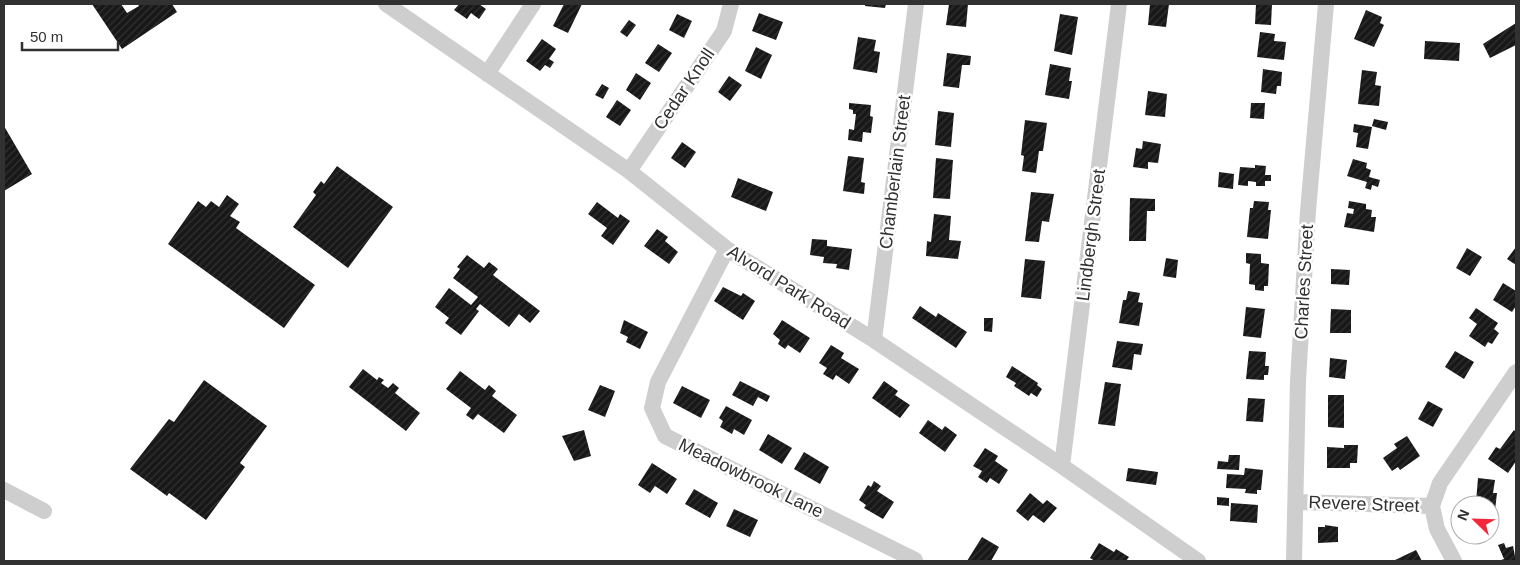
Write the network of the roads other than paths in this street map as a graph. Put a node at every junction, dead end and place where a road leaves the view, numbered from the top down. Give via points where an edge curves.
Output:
1 (386, 4) edge
2 (533, 4) edge
3 (731, 4) edge
4 (916, 4) edge
5 (1120, 4) edge
6 (1326, 4) edge
7 (487, 74) junction
8 (629, 171) junction
9 (727, 249) junction
10 (874, 340) junction
11 (1516, 372) edge
12 (1062, 466) junction
13 (4, 490) edge
14 (1296, 502) junction
15 (1432, 506) junction
16 (44, 511) dead end
17 (915, 560) dead end
18 (1198, 561) edge
19 (1294, 561) edge
20 (1454, 561) edge

1 - 7 street, Alvord Park Road
2 - 7 street
3 - 8 street, Cedar Knoll via 724,31
4 - 10 street, Chamberlain Street
5 - 12 street, Lindbergh Street
6 - 14 street, Charles Street via 1308,211 1298,381
7 - 8 street, Alvord Park Road
8 - 9 street, Alvord Park Road
9 - 10 street, Alvord Park Road
9 - 17 street, Meadowbrook Lane via 658,382 652,408 665,436
10 - 12 street, Alvord Park Road
11 - 15 street via 1440,483
12 - 18 street, Alvord Park Road
13 - 16 street
14 - 15 street, Revere Street
14 - 19 street, Charles Street
15 - 20 street, Revere Street via 1437,528

